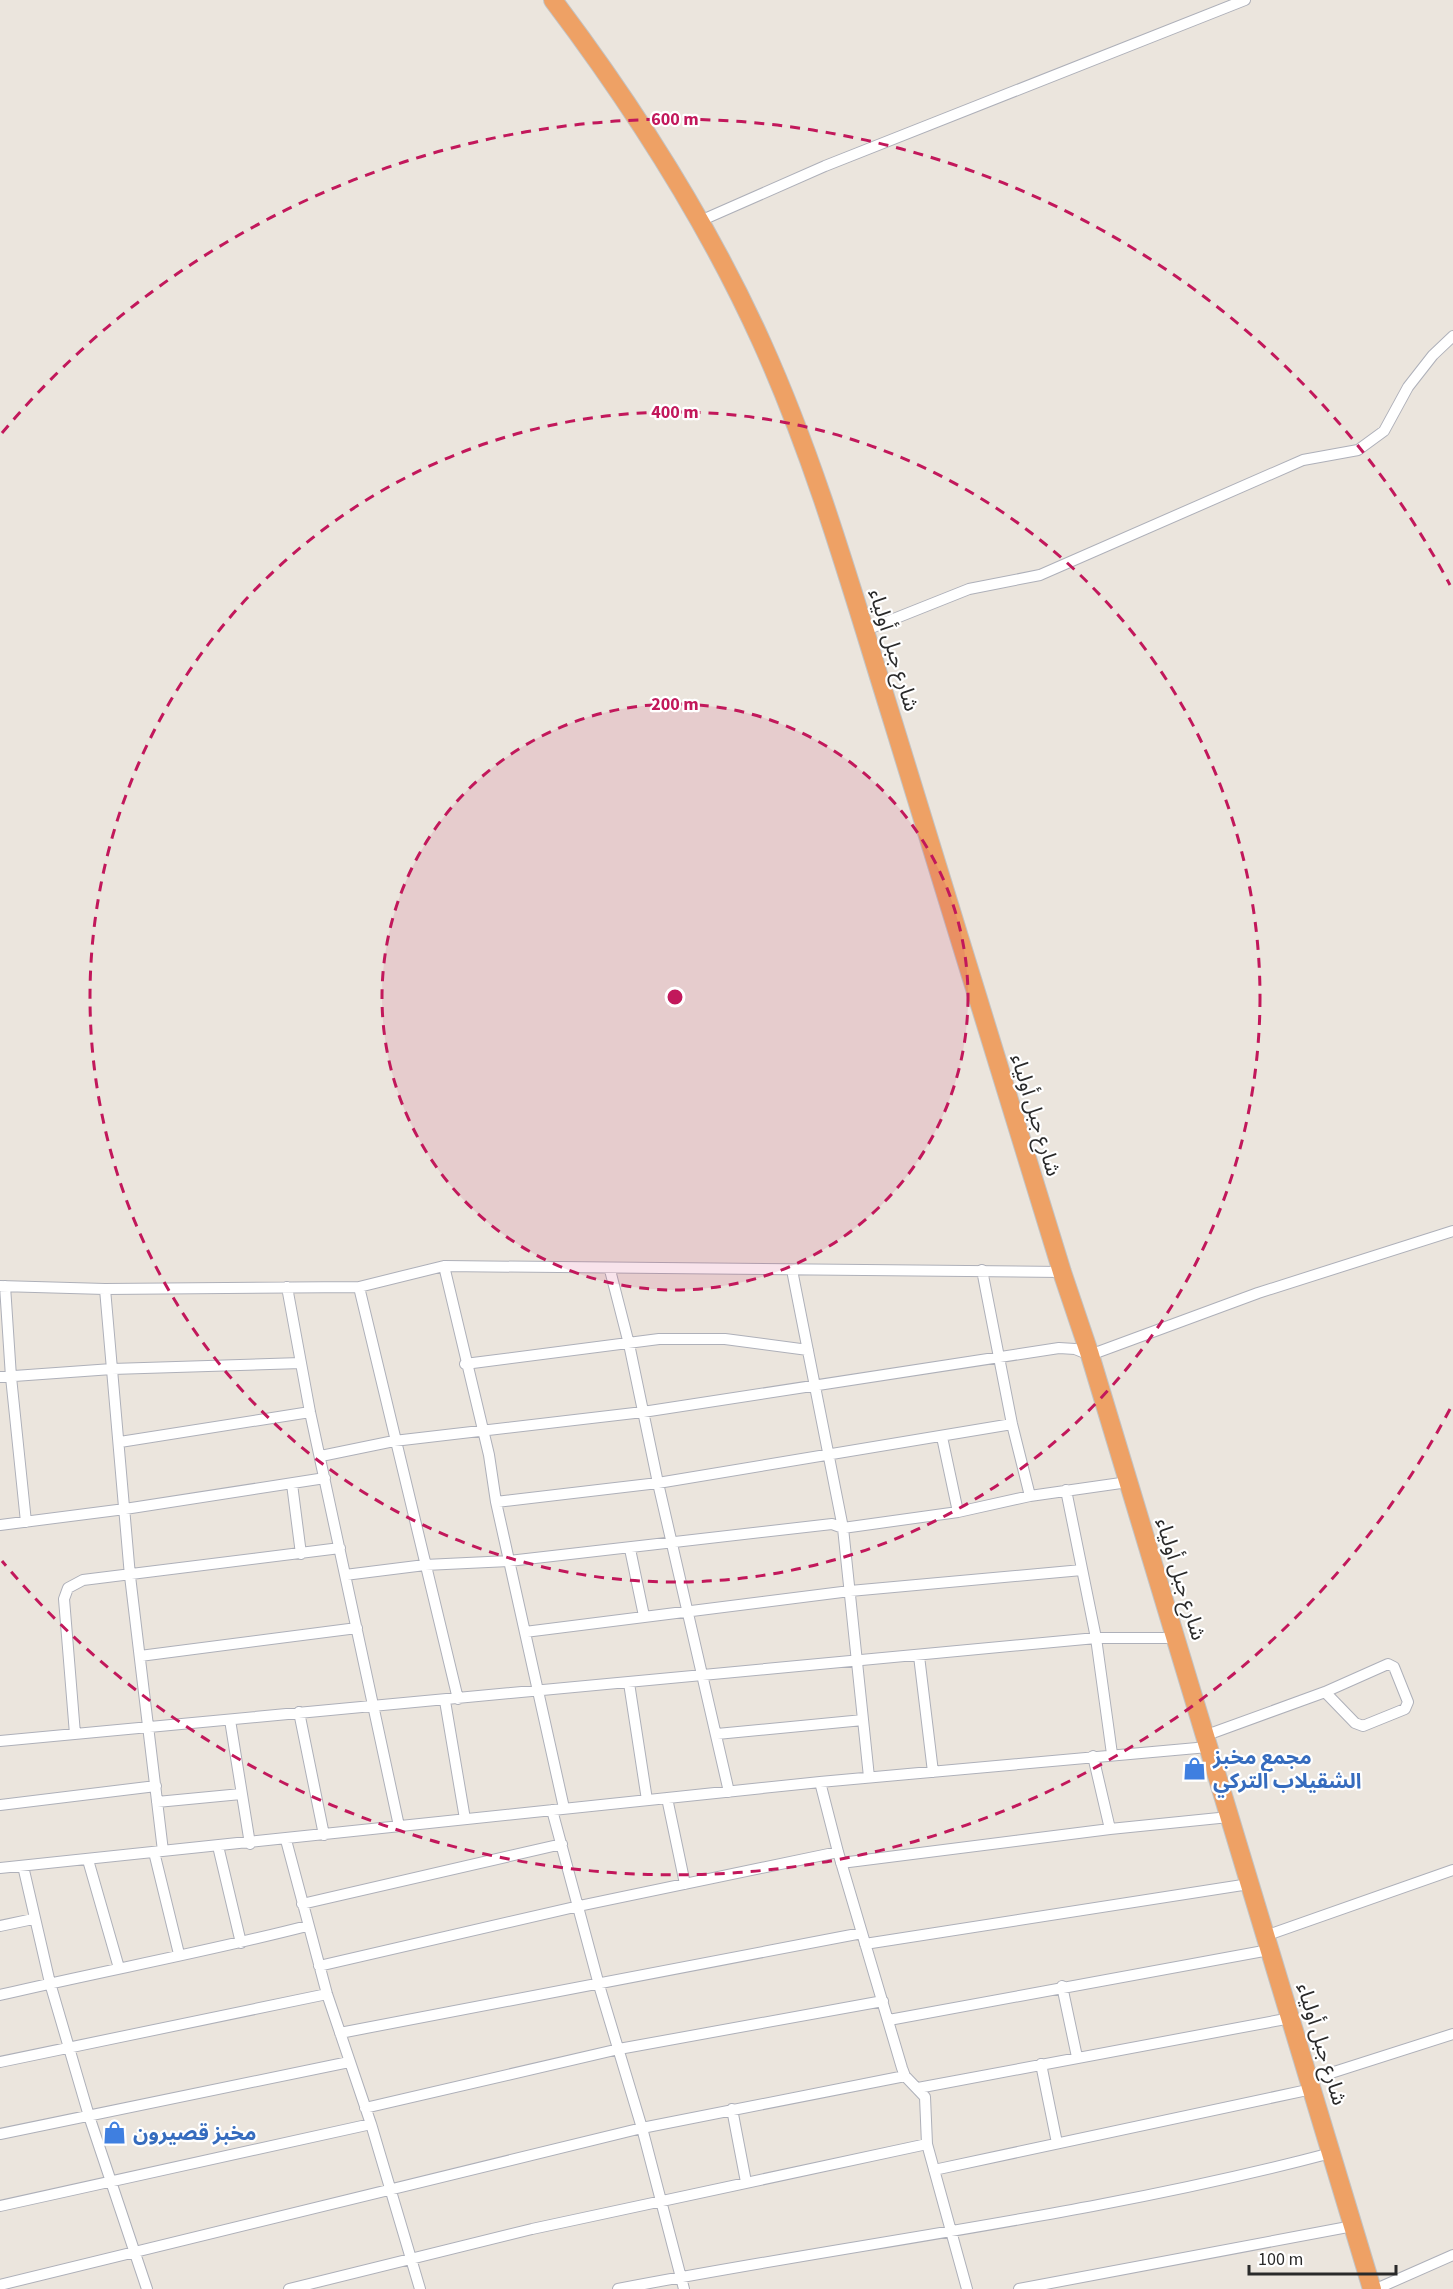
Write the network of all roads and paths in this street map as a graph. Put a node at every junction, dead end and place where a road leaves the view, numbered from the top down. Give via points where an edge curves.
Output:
1 (553, 0) edge
2 (1245, 0) edge
3 (700, 221) junction
4 (1453, 336) edge
5 (866, 630) junction
6 (1453, 1232) edge
7 (444, 1266) junction
8 (609, 1270) junction
9 (792, 1270) junction
10 (982, 1270) junction
11 (1062, 1272) junction
12 (3, 1286) edge
13 (287, 1287) junction
14 (359, 1287) junction
15 (105, 1289) junction
16 (629, 1344) junction
17 (808, 1350) junction
18 (1090, 1355) junction
19 (999, 1358) junction
20 (301, 1363) junction
21 (465, 1364) junction
22 (112, 1369) junction
23 (5, 1377) edge
24 (817, 1387) junction
25 (310, 1412) junction
26 (643, 1412) junction
27 (1012, 1424) junction
28 (482, 1430) junction
29 (942, 1437) junction
30 (120, 1442) junction
31 (394, 1442) junction
32 (830, 1455) junction
33 (321, 1456) junction
34 (325, 1478) junction
35 (1128, 1482) junction
36 (658, 1483) junction
37 (292, 1484) junction
38 (1066, 1490) junction
39 (1030, 1496) junction
40 (496, 1502) junction
41 (125, 1509) junction
42 (958, 1512) junction
43 (26, 1522) junction
44 (0, 1525) edge
45 (843, 1528) junction
46 (673, 1544) junction
47 (340, 1548) junction
48 (630, 1549) junction
49 (301, 1554) junction
50 (509, 1562) junction
51 (425, 1565) junction
52 (1082, 1570) junction
53 (345, 1575) junction
54 (130, 1576) junction
55 (850, 1591) junction
56 (688, 1610) junction
57 (644, 1616) junction
58 (357, 1628) junction
59 (525, 1632) junction
60 (1096, 1638) junction
61 (1175, 1638) junction
62 (140, 1656) junction
63 (919, 1656) junction
64 (858, 1662) junction
65 (703, 1676) junction
66 (629, 1683) junction
67 (540, 1692) junction
68 (1325, 1692) junction
69 (458, 1699) junction
70 (445, 1701) junction
71 (374, 1707) junction
72 (299, 1712) junction
73 (230, 1720) junction
74 (863, 1720) junction
75 (150, 1728) junction
76 (75, 1734) junction
77 (717, 1734) junction
78 (0, 1741) edge
79 (1206, 1741) junction
80 (1112, 1754) junction
81 (1094, 1756) junction
82 (933, 1772) junction
83 (869, 1778) junction
84 (820, 1782) junction
85 (156, 1786) junction
86 (729, 1792) junction
87 (241, 1794) junction
88 (667, 1798) junction
89 (647, 1800) junction
90 (157, 1802) junction
91 (0, 1805) edge
92 (564, 1808) junction
93 (552, 1810) junction
94 (1229, 1817) junction
95 (465, 1819) junction
96 (399, 1826) junction
97 (1110, 1829) junction
98 (324, 1835) junction
99 (286, 1840) junction
100 (250, 1844) junction
101 (562, 1844) junction
102 (218, 1846) junction
103 (158, 1851) junction
104 (839, 1858) junction
105 (88, 1860) junction
106 (23, 1866) junction
107 (0, 1868) edge
108 (1453, 1870) edge
109 (685, 1884) junction
110 (1250, 1884) junction
111 (302, 1904) junction
112 (579, 1906) junction
113 (33, 1919) junction
114 (0, 1926) edge
115 (307, 1926) junction
116 (863, 1939) junction
117 (241, 1943) junction
118 (1267, 1943) junction
119 (179, 1954) junction
120 (319, 1966) junction
121 (119, 1968) junction
122 (50, 1983) junction
123 (599, 1985) junction
124 (1062, 1986) junction
125 (327, 1994) junction
126 (0, 1995) edge
127 (883, 2001) junction
128 (1291, 2018) junction
129 (889, 2020) junction
130 (340, 2033) junction
131 (1453, 2034) edge
132 (71, 2047) junction
133 (619, 2049) junction
134 (1077, 2056) junction
135 (0, 2062) edge
136 (350, 2062) junction
137 (1041, 2064) junction
138 (905, 2076) junction
139 (1311, 2085) junction
140 (918, 2088) junction
141 (365, 2108) junction
142 (732, 2109) junction
143 (89, 2116) junction
144 (371, 2124) junction
145 (642, 2128) junction
146 (0, 2134) edge
147 (1057, 2143) junction
148 (927, 2144) junction
149 (1331, 2153) junction
150 (934, 2170) junction
151 (110, 2180) junction
152 (746, 2182) junction
153 (390, 2190) junction
154 (660, 2200) junction
155 (0, 2206) edge
156 (1353, 2226) junction
157 (949, 2231) junction
158 (135, 2253) junction
159 (1453, 2255) edge
160 (411, 2258) junction
161 (680, 2277) junction
162 (0, 2285) edge
163 (147, 2289) edge
164 (289, 2289) edge
165 (420, 2289) edge
166 (618, 2289) edge
167 (684, 2289) edge
168 (967, 2289) edge
169 (1019, 2289) edge
170 (1374, 2289) edge

1 - 3 highway, شارع جبل أولياء via 644,128
2 - 3 street via 836,161
3 - 5 highway, شارع جبل أولياء via 782,389
4 - 5 street via 1432,355 1408,387 1384,431 1358,450 1303,460 1040,575 969,589
5 - 11 highway, شارع جبل أولياء
6 - 18 street via 1258,1293
7 - 8 street
7 - 14 street
7 - 21 street
8 - 9 street
8 - 16 street
9 - 10 street
9 - 17 street
10 - 11 street
10 - 19 street
11 - 18 highway, شارع جبل أولياء
12 - 15 street
12 - 23 street
13 - 14 street
13 - 15 street
13 - 20 street
14 - 31 street
15 - 22 street
16 - 17 street via 659,1339 724,1339
16 - 21 street
16 - 26 street
17 - 24 street
18 - 19 street via 1059,1348
18 - 35 highway, شارع جبل أولياء
19 - 24 street
19 - 27 street
20 - 22 street
20 - 25 street
21 - 28 street
22 - 23 street
22 - 30 street
23 - 43 street
24 - 26 street
24 - 32 street
25 - 30 street
25 - 33 street
26 - 28 street
26 - 36 street
27 - 29 street
27 - 39 street
28 - 31 street
28 - 40 street
29 - 32 street
29 - 42 street
30 - 41 street
31 - 33 street
31 - 51 street
32 - 36 street
32 - 45 street
33 - 34 street
34 - 37 street
34 - 47 street
35 - 38 street
35 - 61 highway, شارع جبل أولياء
36 - 40 street
36 - 46 street
37 - 41 street
37 - 49 street
38 - 39 street
38 - 52 street
39 - 42 street
40 - 50 street
41 - 43 street
41 - 54 street
42 - 45 street
43 - 44 street
45 - 46 street via 832,1524
45 - 55 street
46 - 48 street
46 - 56 street
47 - 49 street
47 - 53 street
48 - 50 street
48 - 57 street
49 - 54 street
50 - 51 street
50 - 59 street
51 - 53 street
51 - 69 street
52 - 55 street
52 - 60 street
53 - 58 street
54 - 62 street
54 - 76 street via 83,1580 68,1588 64,1599
55 - 56 street
55 - 64 street
56 - 57 street
56 - 65 street
57 - 59 street
58 - 62 street
58 - 71 street
59 - 67 street
60 - 61 street
60 - 63 street
60 - 80 street
61 - 79 highway, شارع جبل أولياء
62 - 75 street
63 - 64 street
63 - 82 street
64 - 65 street
64 - 74 street
65 - 66 street
65 - 77 street
66 - 67 street
66 - 89 street
67 - 69 street
67 - 92 street
68 - 68 street via 1388,1664 1394,1667 1408,1702 1405,1709 1363,1726 1355,1723
68 - 79 street
69 - 70 street
70 - 71 street
70 - 95 street
71 - 72 street
71 - 96 street
72 - 73 street
72 - 98 street
73 - 75 street
73 - 87 street
74 - 77 street
74 - 83 street
75 - 76 street
75 - 85 street
76 - 78 street
77 - 86 street
79 - 80 street
79 - 94 highway, شارع جبل أولياء
80 - 81 street
81 - 82 street
81 - 97 street
82 - 83 street
83 - 84 street
84 - 86 street
84 - 104 street
85 - 90 street
85 - 91 street
86 - 88 street
87 - 90 street
87 - 100 street
88 - 89 street
88 - 109 street
89 - 92 street
90 - 103 street
92 - 93 street
93 - 95 street
93 - 101 street
94 - 97 street
94 - 110 highway, شارع جبل أولياء
95 - 96 street
96 - 98 street
97 - 104 street
98 - 99 street
99 - 100 street
99 - 111 street
100 - 102 street
101 - 111 street
101 - 112 street
102 - 103 street
102 - 117 street
103 - 105 street
103 - 119 street
104 - 109 street
104 - 116 street
105 - 106 street
105 - 121 street
106 - 107 street
106 - 113 street
108 - 118 street
109 - 112 street
110 - 116 street
110 - 118 highway, شارع جبل أولياء
111 - 115 street
112 - 120 street
112 - 123 street
113 - 114 street
113 - 122 street
115 - 117 street
115 - 120 street
116 - 123 street
116 - 127 street
117 - 119 street
118 - 124 street
118 - 128 highway, شارع جبل أولياء
119 - 121 street
120 - 125 street
121 - 122 street
122 - 126 street
122 - 132 street
123 - 130 street
123 - 133 street
124 - 129 street
124 - 134 street
125 - 130 street
125 - 132 street
127 - 129 street
127 - 133 street
128 - 134 street
128 - 139 highway, شارع جبل أولياء
129 - 138 street
130 - 136 street
131 - 139 street
132 - 135 street
132 - 143 street
133 - 141 street
133 - 145 street
134 - 137 street
136 - 141 street
136 - 143 street
137 - 140 street
137 - 147 street
138 - 140 street
138 - 142 street
139 - 147 street
139 - 149 highway, شارع جبل أولياء
140 - 148 street via 925,2097
141 - 144 street
142 - 145 street
142 - 152 street
143 - 146 street
143 - 151 street
144 - 151 street
144 - 153 street
145 - 153 street
145 - 154 street
147 - 150 street
148 - 150 street
148 - 152 street
149 - 156 highway, شارع جبل أولياء
149 - 157 street via 1254,2174
150 - 157 street
151 - 155 street
151 - 158 street
152 - 154 street
153 - 158 street
153 - 160 street
154 - 160 street
154 - 161 street
156 - 169 street
156 - 170 highway, شارع جبل أولياء
157 - 161 street
157 - 168 street
158 - 162 street
158 - 163 street
159 - 170 street
160 - 164 street
160 - 165 street
161 - 166 street
161 - 167 street

